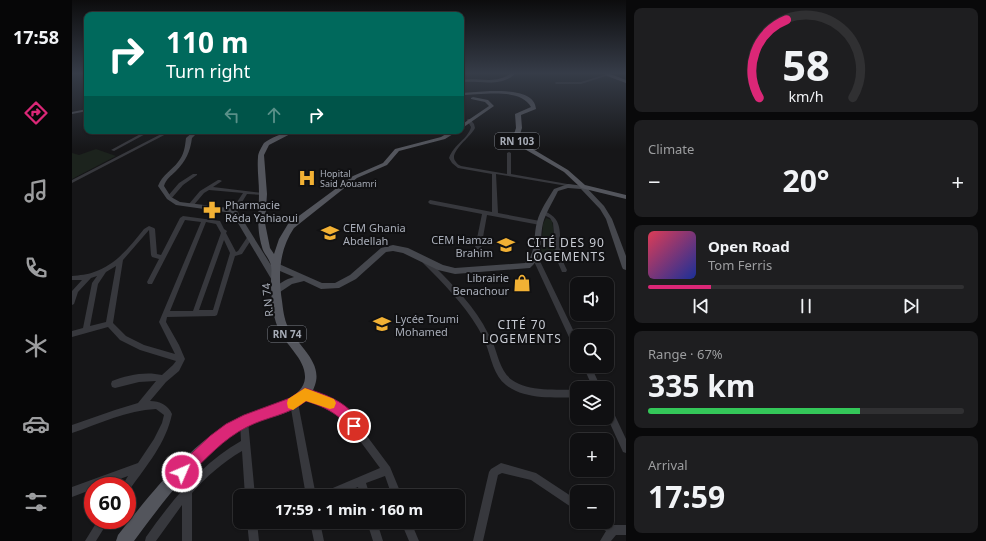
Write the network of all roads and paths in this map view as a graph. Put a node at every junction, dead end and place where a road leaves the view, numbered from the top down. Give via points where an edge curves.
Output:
1 (476, 98) edge
2 (525, 98) edge
3 (84, 111) edge
4 (72, 113) edge
5 (469, 120) junction
6 (464, 124) edge
7 (143, 134) edge
8 (164, 134) edge
9 (193, 134) edge
10 (286, 134) edge
11 (450, 134) edge
12 (113, 150) dead end
13 (509, 153) dead end
14 (494, 172) junction
15 (195, 175) dead end
16 (509, 175) junction
17 (220, 181) dead end
18 (72, 182) edge
19 (208, 188) junction
20 (583, 188) junction
21 (245, 192) junction
22 (263, 194) junction
23 (626, 197) edge
24 (169, 198) junction
25 (430, 202) dead end
26 (191, 205) junction
27 (234, 211) junction
28 (485, 212) junction
29 (544, 213) junction
30 (495, 214) junction
31 (204, 220) junction
32 (540, 223) junction
33 (224, 231) junction
34 (250, 237) junction
35 (478, 248) dead end
36 (233, 253) junction
37 (536, 257) junction
38 (162, 258) junction
39 (422, 259) junction
40 (120, 260) junction
41 (276, 266) junction
42 (626, 268) edge
43 (108, 269) junction
44 (564, 270) dead end
45 (88, 277) junction
46 (72, 278) edge
47 (305, 278) junction
48 (150, 282) dead end
49 (277, 286) junction
50 (72, 302) edge
51 (195, 313) junction
52 (165, 314) junction
53 (109, 324) junction
54 (86, 330) junction
55 (570, 331) edge
56 (72, 334) edge
57 (181, 358) junction
58 (163, 379) junction
59 (115, 384) dead end
60 (305, 394) junction
61 (570, 394) edge
62 (294, 403) junction
63 (141, 406) junction
64 (244, 422) junction
65 (614, 423) edge
66 (72, 429) edge
67 (245, 444) junction
68 (626, 449) edge
69 (140, 467) junction
70 (387, 470) junction
71 (133, 477) edge
72 (361, 481) junction
73 (249, 489) edge
74 (310, 489) edge
75 (341, 489) edge
76 (363, 489) edge
77 (394, 489) edge
78 (72, 492) edge
79 (187, 493) junction
80 (570, 501) edge
81 (98, 529) edge
82 (253, 529) edge
83 (316, 529) edge
84 (374, 529) edge
85 (409, 529) edge
86 (613, 530) joint
87 (626, 530) edge
88 (90, 541) edge
89 (124, 541) edge
90 (150, 541) edge
91 (187, 541) edge
92 (254, 541) edge
93 (319, 541) edge
94 (378, 541) edge
95 (414, 541) edge
96 (478, 541) edge
97 (605, 541) edge

1 - 5 main road via 492,104 490,108
2 - 20 main road, RN 103 via 534,108 518,114 519,128 516,140 526,149 566,171
3 - 4 street
5 - 6 main road
5 - 14 street via 473,126 472,131 457,146 452,161 460,167
7 - 12 street
8 - 18 street
9 - 24 street via 189,138 186,155 181,164 161,183
10 - 22 main road via 271,141 264,148 260,163
11 - 41 main road, R.N 74 / RN 74 via 397,150 385,164 355,177 304,215 284,236
13 - 16 street
14 - 16 street
14 - 30 street
15 - 24 street via 183,182
16 - 20 street
17 - 19 street
19 - 21 street
19 - 26 street
20 - 23 main road
20 - 29 street via 568,186 556,190
20 - 42 street via 609,219
21 - 22 street
21 - 27 street
22 - 41 main road via 260,216 262,231 266,248
24 - 26 street via 178,204
25 - 28 street
26 - 27 street
27 - 34 street
28 - 30 street
28 - 35 street
29 - 32 street
29 - 44 street via 552,217 556,223 559,258
30 - 32 street
31 - 33 street via 218,222
31 - 38 street via 183,218
31 - 52 street
32 - 37 street
33 - 36 street
33 - 51 street
34 - 36 street via 240,253
34 - 49 street
36 - 51 street via 215,312
37 - 39 street via 527,266 455,272
37 - 55 street
38 - 40 street via 154,255 152,229 149,228
38 - 48 street
39 - 47 street via 405,250 393,248 384,250 353,277 336,286 321,286
39 - 61 street via 443,279 487,336 505,380 513,386 529,391
40 - 43 street
40 - 53 street
41 - 47 street
41 - 49 main road, R.N 74 / RN 74
43 - 45 street
43 - 54 street via 95,283
45 - 46 street
45 - 50 street via 75,291
47 - 49 street
49 - 60 main road, R.N 74 / RN 74 via 283,329 306,362 310,374 310,383
51 - 52 street
52 - 57 street via 162,322
53 - 54 street
53 - 57 street via 123,338 143,348
54 - 56 street
57 - 58 street via 176,368
58 - 59 street via 141,378
58 - 63 street
60 - 62 main road
60 - 70 street via 328,402 346,415
62 - 64 main road
62 - 74 street
63 - 66 street
63 - 69 street via 156,405 168,414 161,435
64 - 67 street
64 - 89 main road via 215,441 192,462 162,493
65 - 68 street
67 - 73 street
67 - 79 street via 230,451
69 - 71 street
69 - 78 street
70 - 72 street
70 - 77 street
72 - 75 street
72 - 76 street
79 - 90 street
79 - 91 street
80 - 96 street via 533,476 501,468 494,472
81 - 88 street
82 - 92 street
83 - 93 street
84 - 94 street
85 - 95 street
86 - 87 street
86 - 97 street

